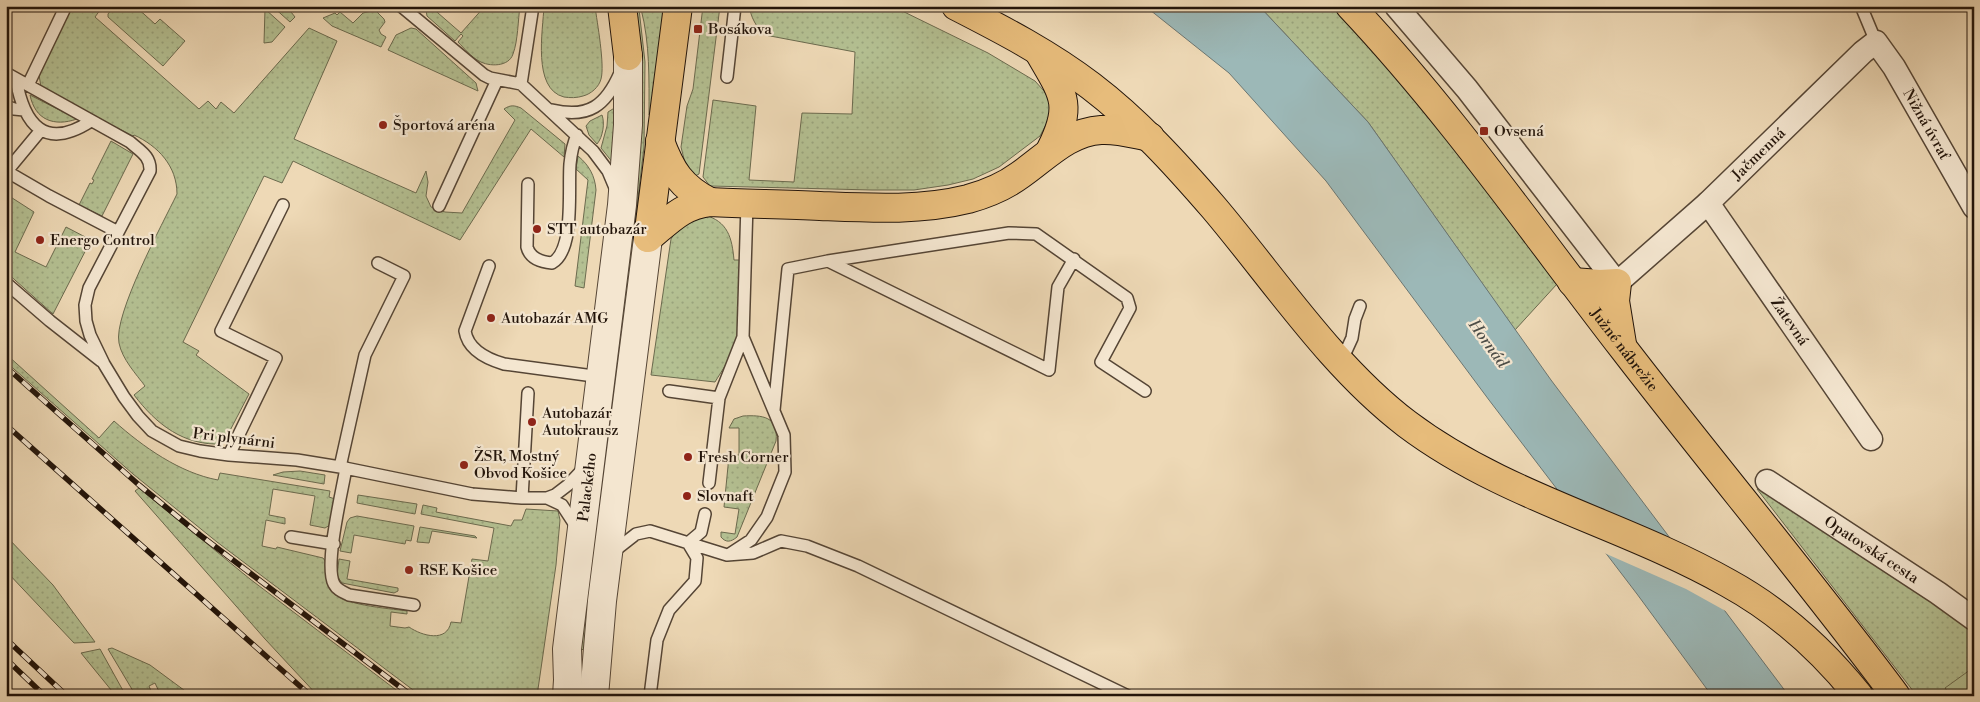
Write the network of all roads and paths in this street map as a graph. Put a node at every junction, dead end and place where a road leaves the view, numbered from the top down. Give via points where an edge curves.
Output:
1 (400, 6) edge
2 (533, 6) edge
3 (622, 6) edge
4 (678, 6) edge
5 (735, 6) edge
6 (956, 6) edge
7 (1350, 6) edge
8 (1396, 6) edge
9 (1861, 6) edge
10 (64, 10) dead end
11 (1876, 42) junction
12 (1038, 50) junction
13 (628, 56) junction
14 (11, 76) edge
15 (727, 77) dead end
16 (497, 80) junction
17 (522, 84) junction
18 (28, 86) junction
19 (6, 106) edge
20 (24, 110) junction
21 (552, 110) junction
22 (91, 121) junction
23 (41, 130) junction
24 (577, 135) junction
25 (1150, 137) junction
26 (660, 140) junction
27 (1051, 149) junction
28 (7, 171) edge
29 (528, 184) dead end
30 (710, 202) junction
31 (1708, 203) junction
32 (747, 204) junction
33 (283, 205) dead end
34 (439, 206) dead end
35 (622, 206) junction
36 (1974, 207) edge
37 (118, 232) junction
38 (648, 238) junction
39 (1074, 260) junction
40 (828, 261) junction
41 (378, 264) dead end
42 (489, 266) dead end
43 (1572, 282) junction
44 (6, 283) edge
45 (1616, 283) junction
46 (1360, 306) dead end
47 (743, 337) junction
48 (1623, 349) junction
49 (1341, 362) junction
50 (104, 364) junction
51 (601, 378) junction
52 (669, 391) dead end
53 (1146, 391) dead end
54 (528, 393) dead end
55 (719, 398) junction
56 (774, 410) junction
57 (1871, 439) dead end
58 (229, 455) junction
59 (590, 460) junction
60 (343, 467) junction
61 (1768, 481) dead end
62 (709, 483) dead end
63 (522, 498) junction
64 (547, 498) junction
65 (705, 514) dead end
66 (581, 536) junction
67 (291, 537) dead end
68 (688, 543) junction
69 (334, 544) junction
70 (608, 556) junction
71 (727, 556) junction
72 (414, 605) dead end
73 (1974, 619) edge
74 (567, 650) junction
75 (554, 696) edge
76 (567, 696) edge
77 (594, 696) edge
78 (650, 696) edge
79 (1128, 696) edge
80 (1859, 696) edge
81 (1896, 696) edge

1 - 16 lane via 475,69
2 - 17 lane
3 - 13 main road
4 - 26 main road
5 - 15 lane
6 - 12 main road
7 - 43 main road, Južné nábrežie via 1451,124
8 - 45 street via 1461,81
9 - 11 lane
10 - 18 lane
11 - 31 street, Jačmenná
11 - 36 street, Nižná úvrať via 1894,66
12 - 25 main road via 1091,86
12 - 27 main road via 1055,79 1064,105 1062,128
13 - 21 lane via 613,90 600,104 575,113
13 - 35 street, Palackého via 628,125
14 - 18 lane
14 - 20 lane
16 - 17 lane
16 - 34 lane
17 - 21 lane
18 - 22 lane
19 - 20 lane
20 - 23 lane
21 - 24 lane
22 - 23 lane via 65,133 51,134
22 - 37 lane, Pri plynárni via 130,142 150,163 150,171
23 - 28 lane
24 - 29 lane via 570,162 565,240 562,254 552,264 537,260 528,253
24 - 35 lane via 602,161
25 - 27 main road via 1101,130 1080,135
25 - 49 main road via 1215,209
26 - 30 main road via 671,166 684,185
26 - 38 main road
27 - 32 main road via 1004,185 949,203 891,208
28 - 37 lane
30 - 32 main road
30 - 38 main road via 686,208
31 - 45 street, Jačmenná
31 - 57 street, Žatevná
32 - 47 lane
33 - 58 lane via 221,331 276,358
35 - 51 street, Palackého
37 - 50 lane, Pri plynárni via 86,296 86,320
38 - 70 street, Palackého
39 - 40 lane via 1036,234 1009,234
39 - 40 lane via 1058,287 1048,370
39 - 53 lane via 1127,298 1130,308 1101,362
40 - 56 lane via 788,269
41 - 60 lane via 404,276 365,355
42 - 51 lane via 465,331 466,339 473,347 504,364
43 - 45 main road
43 - 48 main road, Južné nábrežie
44 - 50 lane
45 - 48 main road via 1615,301
46 - 49 lane via 1352,338
47 - 55 lane
47 - 56 lane
48 - 81 main road, Južné nábrežie via 1810,582
49 - 80 main road via 1407,424 1468,463 1508,485 1709,573 1752,598 1828,659
50 - 58 lane, Pri plynárni via 124,397 152,431 179,446
51 - 59 street, Palackého
52 - 55 lane
54 - 63 lane
55 - 62 lane
56 - 71 lane via 784,435 785,472 767,517 751,540
58 - 60 lane, Pri plynárni
59 - 64 lane via 568,485 555,496
59 - 66 street, Palackého
60 - 63 lane, Pri plynárni via 472,494
60 - 69 lane
61 - 73 street, Opatovská cesta
63 - 64 lane, Pri plynárni
64 - 66 lane via 566,510
65 - 68 lane via 701,532
66 - 74 street, Palackého
67 - 69 lane
68 - 70 lane via 643,531
68 - 71 lane
68 - 78 lane via 697,558 695,581 669,610 657,640
69 - 72 lane via 331,573 340,590 369,599
70 - 77 street, Palackého
71 - 79 lane via 753,553 781,541 807,546 858,566
74 - 75 street, Palackého
74 - 76 street, Palackého

